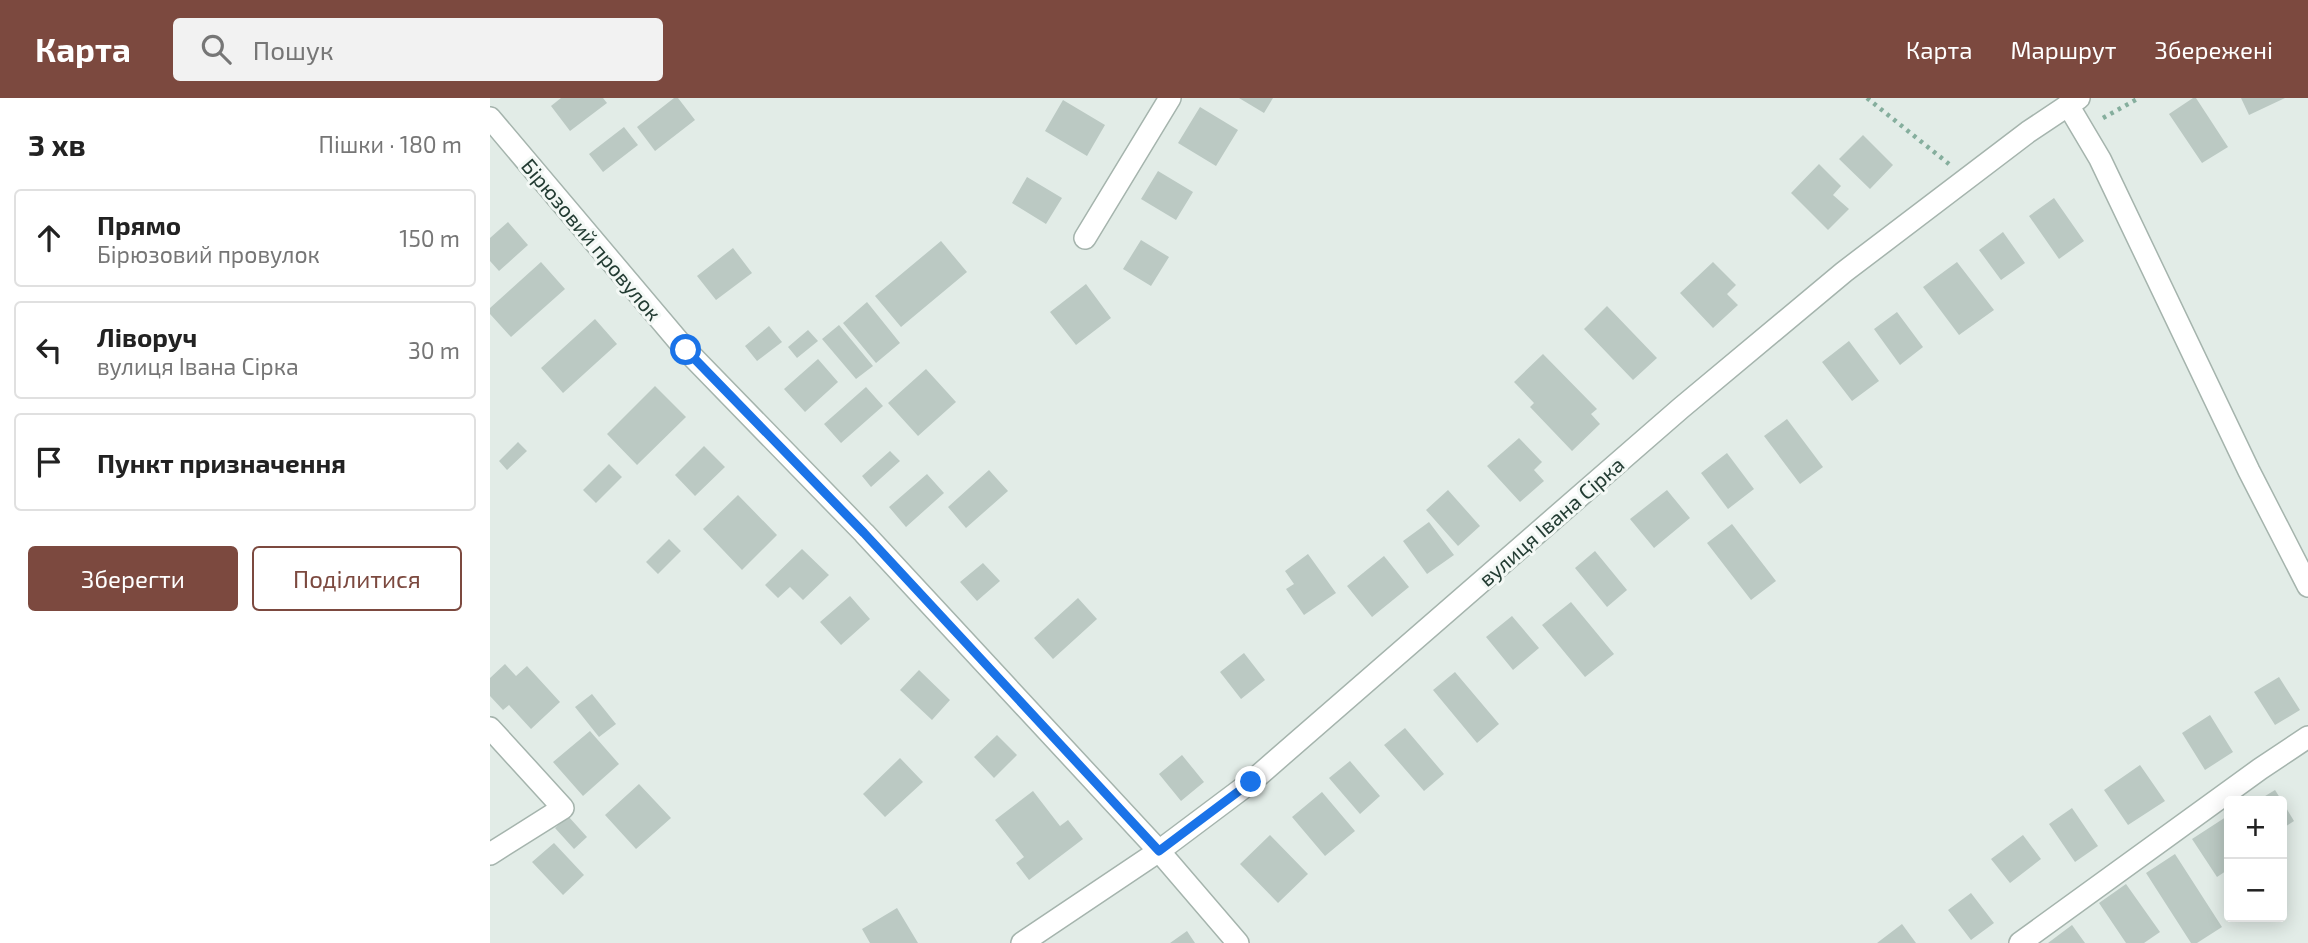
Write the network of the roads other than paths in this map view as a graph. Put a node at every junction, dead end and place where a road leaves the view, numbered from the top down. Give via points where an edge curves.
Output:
1 (1170, 98) edge
2 (2073, 101) edge
3 (490, 118) edge
4 (1085, 238) dead end
5 (2308, 586) edge
6 (490, 728) edge
7 (2308, 737) edge
8 (1159, 851) junction
9 (490, 854) edge
10 (1022, 943) edge
11 (1238, 943) edge
12 (2020, 943) edge

1 - 4 street
2 - 5 street
2 - 8 street, вулиця Івана Сірка via 1824,289 1251,782
3 - 8 street, Бірюзовий провулок via 686,350 864,533
6 - 9 street via 563,808
7 - 12 street
8 - 10 street, вулиця Івана Сірка
8 - 11 street, Бірюзовий провулок

